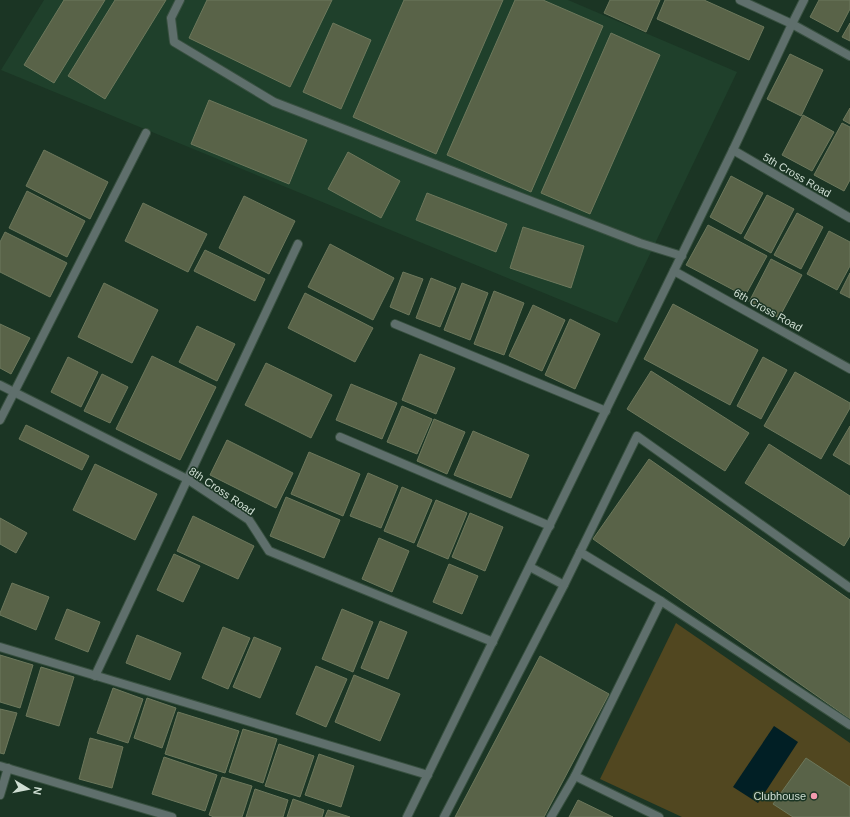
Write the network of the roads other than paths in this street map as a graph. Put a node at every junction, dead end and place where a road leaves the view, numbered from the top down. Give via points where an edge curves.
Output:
1 (180, 0) edge
2 (740, 0) edge
3 (804, 0) edge
4 (792, 24) junction
5 (850, 56) edge
6 (146, 133) dead end
7 (733, 150) junction
8 (850, 218) edge
9 (298, 244) dead end
10 (682, 256) junction
11 (674, 270) junction
12 (395, 324) dead end
13 (850, 369) edge
14 (0, 385) edge
15 (14, 392) junction
16 (606, 411) junction
17 (0, 420) edge
18 (340, 437) dead end
19 (187, 479) junction
20 (550, 526) junction
21 (580, 552) junction
22 (528, 570) junction
23 (563, 587) junction
24 (850, 588) edge
25 (661, 601) junction
26 (493, 642) junction
27 (0, 647) edge
28 (95, 676) junction
29 (850, 725) edge
30 (4, 767) edge
31 (428, 775) junction
32 (575, 776) junction
33 (0, 795) edge
34 (172, 817) edge
35 (407, 817) edge
36 (444, 817) edge
37 (552, 817) edge
38 (659, 817) edge

1 - 10 street via 171,18 174,42 274,102 640,243
2 - 4 street
3 - 4 street
4 - 5 street
4 - 7 street
6 - 15 street
7 - 8 street, 5th Cross Road
7 - 10 street
9 - 19 street
10 - 11 street
11 - 13 street, 6th Cross Road
11 - 16 street
12 - 16 street
14 - 15 street, 8th Cross Road
15 - 17 street
15 - 19 street, 8th Cross Road
16 - 20 street
18 - 20 street
19 - 26 street, 8th Cross Road via 249,520 269,550
19 - 28 street
20 - 22 street
21 - 23 street
21 - 24 street via 637,436
21 - 25 street
22 - 23 street
22 - 26 street
23 - 36 street
25 - 29 street
25 - 32 street
26 - 31 street
27 - 28 street
28 - 31 street
30 - 33 street
30 - 34 street
31 - 35 street
32 - 37 street
32 - 38 street

